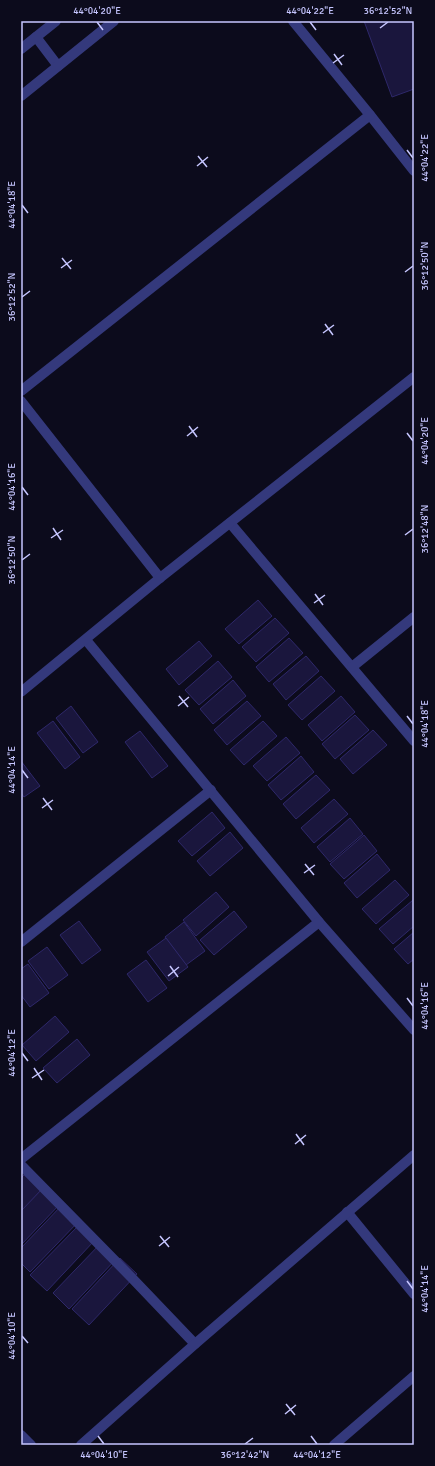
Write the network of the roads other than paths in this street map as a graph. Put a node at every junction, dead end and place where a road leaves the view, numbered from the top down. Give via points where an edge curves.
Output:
1 (56, 21) edge
2 (114, 21) edge
3 (293, 21) edge
4 (36, 37) junction
5 (21, 49) edge
6 (58, 66) junction
7 (21, 96) edge
8 (370, 115) junction
9 (414, 171) edge
10 (414, 377) edge
11 (21, 391) edge
12 (21, 401) edge
13 (230, 523) junction
14 (160, 578) junction
15 (414, 617) edge
16 (86, 640) junction
17 (352, 667) junction
18 (21, 692) edge
19 (414, 741) edge
20 (211, 790) junction
21 (319, 922) junction
22 (21, 942) edge
23 (414, 1030) edge
24 (414, 1155) edge
25 (21, 1159) edge
26 (21, 1166) edge
27 (347, 1212) junction
28 (414, 1294) edge
29 (194, 1344) junction
30 (414, 1376) edge
31 (21, 1435) edge
32 (31, 1445) edge
33 (80, 1445) edge
34 (334, 1445) edge

1 - 4 street
2 - 6 street
3 - 8 street
4 - 5 street
4 - 6 street
6 - 7 street
8 - 9 street
8 - 11 street
10 - 13 street
12 - 14 street
13 - 14 street
13 - 17 street
14 - 16 street
15 - 17 street
16 - 18 street
16 - 20 street
17 - 19 street
20 - 21 street
20 - 22 street
21 - 23 street
21 - 25 street
24 - 27 street
26 - 29 street
27 - 28 street
27 - 29 street
29 - 33 street
30 - 34 street
31 - 32 street

